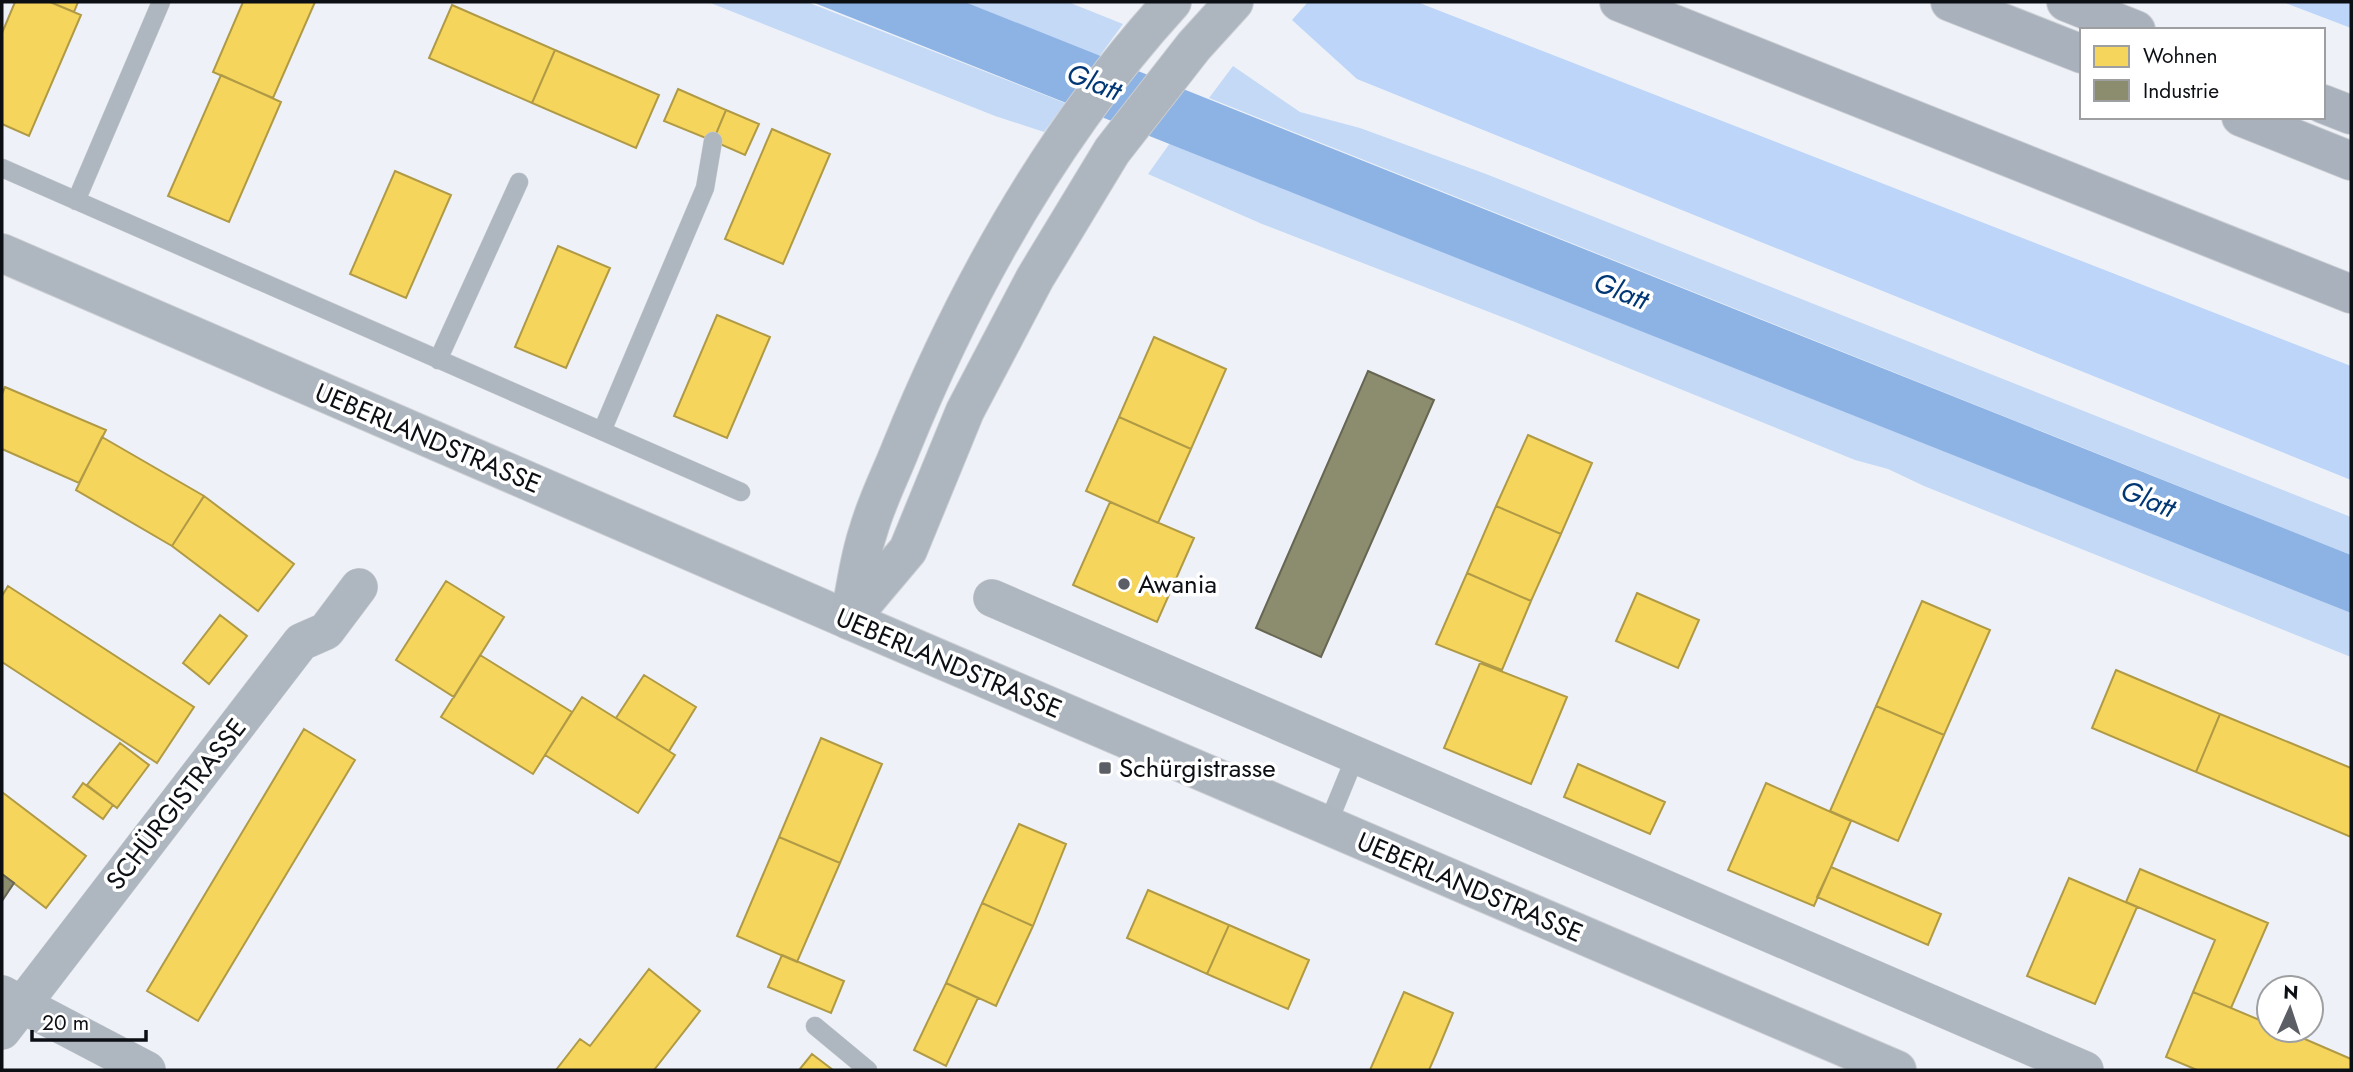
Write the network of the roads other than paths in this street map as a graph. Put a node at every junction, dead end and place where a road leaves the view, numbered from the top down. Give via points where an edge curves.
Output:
1 (161, 2) edge
2 (1234, 2) edge
3 (1619, 2) edge
4 (1950, 2) edge
5 (2066, 2) edge
6 (1168, 7) edge
7 (2131, 28) edge
8 (2080, 53) edge
9 (2325, 105) edge
10 (2351, 115) edge
11 (2246, 119) edge
12 (713, 142) dead end
13 (2351, 161) edge
14 (2, 169) edge
15 (519, 181) dead end
16 (76, 201) junction
17 (2, 253) edge
18 (2351, 294) edge
19 (438, 360) junction
20 (602, 431) junction
21 (741, 492) dead end
22 (359, 587) dead end
23 (992, 598) dead end
24 (849, 620) junction
25 (1356, 755) junction
26 (1327, 826) junction
27 (8, 1009) edge
28 (815, 1026) dead end
29 (147, 1070) edge
30 (868, 1070) edge
31 (1896, 1070) edge
32 (2085, 1070) edge

1 - 16 lane
2 - 24 main road via 1112,151 1035,278 965,411 908,550
3 - 18 highway
4 - 8 highway
5 - 7 highway
6 - 24 main road via 1072,126 995,253 926,387 867,532
9 - 10 highway
11 - 13 highway
12 - 20 lane via 705,188
14 - 16 lane
15 - 19 lane
16 - 19 lane
17 - 24 street, UEBERLANDSTRASSE
19 - 20 lane
20 - 21 lane
22 - 27 street, SCHÜRGISTRASSE via 326,631 301,642
23 - 25 street
24 - 26 main road, UEBERLANDSTRASSE
25 - 26 lane
25 - 32 street
26 - 31 main road, UEBERLANDSTRASSE
27 - 29 street
28 - 30 lane

